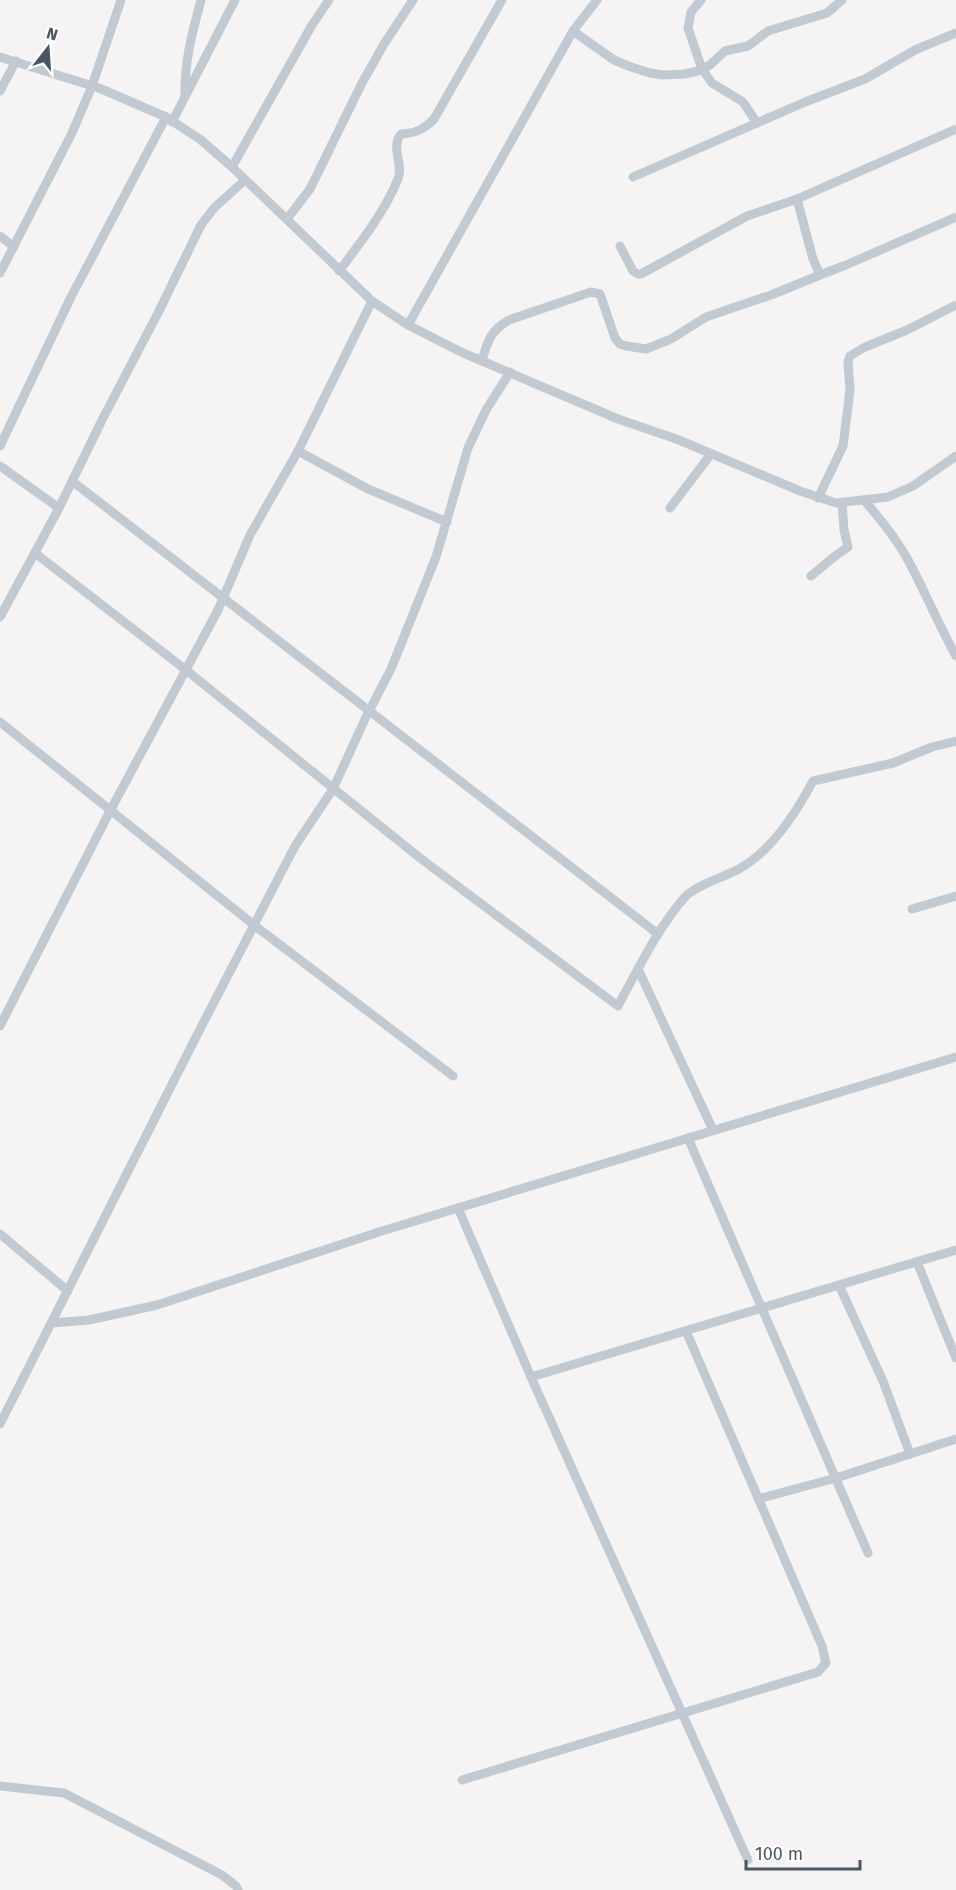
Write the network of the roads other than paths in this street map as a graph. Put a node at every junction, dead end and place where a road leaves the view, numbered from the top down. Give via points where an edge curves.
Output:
1 (121, 0) edge
2 (201, 0) edge
3 (235, 0) edge
4 (329, 0) edge
5 (413, 0) edge
6 (502, 0) edge
7 (597, 0) edge
8 (700, 0) edge
9 (842, 0) edge
10 (573, 31) junction
11 (956, 33) edge
12 (0, 57) edge
13 (16, 61) junction
14 (702, 69) junction
15 (92, 86) junction
16 (0, 91) edge
17 (185, 97) junction
18 (169, 120) junction
19 (757, 123) junction
20 (956, 129) edge
21 (232, 166) junction
22 (633, 177) dead end
23 (245, 180) junction
24 (797, 199) junction
25 (956, 217) edge
26 (287, 219) junction
27 (0, 236) edge
28 (620, 246) dead end
29 (14, 247) junction
30 (339, 271) junction
31 (0, 273) edge
32 (820, 275) junction
33 (372, 301) junction
34 (956, 305) edge
35 (408, 325) junction
36 (482, 360) junction
37 (510, 372) junction
38 (0, 446) edge
39 (298, 451) junction
40 (711, 454) junction
41 (956, 456) edge
42 (0, 466) edge
43 (72, 481) junction
44 (818, 498) junction
45 (864, 500) junction
46 (842, 503) junction
47 (59, 508) junction
48 (670, 508) dead end
49 (447, 522) junction
50 (35, 553) junction
51 (811, 576) dead end
52 (223, 598) junction
53 (0, 617) edge
54 (956, 656) edge
55 (186, 670) junction
56 (369, 711) junction
57 (0, 722) edge
58 (956, 741) edge
59 (333, 789) junction
60 (110, 812) junction
61 (956, 896) edge
62 (912, 909) dead end
63 (254, 925) junction
64 (658, 934) junction
65 (638, 969) junction
66 (0, 1026) edge
67 (956, 1057) edge
68 (453, 1076) dead end
69 (713, 1130) junction
70 (688, 1138) junction
71 (458, 1208) junction
72 (0, 1234) edge
73 (956, 1250) edge
74 (917, 1262) junction
75 (839, 1285) junction
76 (68, 1291) junction
77 (763, 1308) junction
78 (52, 1323) junction
79 (686, 1331) junction
80 (956, 1358) edge
81 (531, 1377) junction
82 (0, 1424) edge
83 (956, 1439) edge
84 (910, 1454) junction
85 (836, 1478) junction
86 (758, 1499) junction
87 (868, 1553) dead end
88 (682, 1713) junction
89 (462, 1780) dead end
90 (0, 1786) edge
91 (748, 1860) dead end
92 (238, 1890) edge

1 - 15 street
2 - 17 street via 188,50
3 - 17 street
4 - 21 street
5 - 26 street via 362,82 310,189
6 - 30 street via 434,119 424,129 401,134 397,140 398,177 372,228
7 - 10 street
8 - 14 street via 691,12 688,28
9 - 14 street via 827,13 782,26 745,48 724,51
10 - 14 street via 614,60 650,73 684,74
10 - 35 street
11 - 19 street via 915,50 865,79
12 - 13 street
13 - 15 street
13 - 16 street
14 - 19 street via 712,84 743,102
15 - 18 street
15 - 29 street
17 - 18 street
18 - 21 street
18 - 38 street via 71,297
19 - 22 street
20 - 24 street
21 - 23 street
23 - 26 street
23 - 43 street via 201,225
24 - 28 street via 747,216 638,274
24 - 32 street
25 - 32 street
26 - 30 street
27 - 29 street
29 - 31 street
30 - 33 street
32 - 36 street via 706,317 671,339 645,349 620,344 600,294 591,292 499,325 490,335
33 - 35 street
33 - 39 street
34 - 44 street via 850,356 843,446
35 - 36 street
36 - 37 street
37 - 40 street
37 - 49 street via 468,448
39 - 49 street via 368,489
39 - 52 street via 250,535
40 - 44 street
40 - 48 street
41 - 45 street via 913,486 888,497
42 - 47 street
43 - 47 street
43 - 52 street
44 - 46 street
45 - 46 street
45 - 54 street via 908,560
46 - 51 street via 848,547
47 - 50 street
49 - 56 street via 391,669
50 - 53 street
50 - 55 street
52 - 55 street
52 - 56 street
55 - 59 street
55 - 60 street
56 - 59 street
56 - 64 street
57 - 60 street
58 - 64 street via 893,763 813,781 775,839 758,857 686,895
59 - 63 street via 295,846
59 - 65 street via 618,1006
60 - 63 street
60 - 66 street
61 - 62 street
63 - 68 street
63 - 76 street
64 - 65 street
65 - 69 street
67 - 69 street
69 - 70 street
70 - 71 street
70 - 77 street
71 - 78 street via 157,1305 89,1320
71 - 81 street
72 - 76 street
73 - 74 street
74 - 75 street
74 - 80 street
75 - 77 street
75 - 84 street
76 - 78 street
77 - 79 street
77 - 85 street
78 - 82 street
79 - 81 street
79 - 86 street
81 - 88 street
83 - 84 street
84 - 85 street
85 - 86 street
85 - 87 street
86 - 88 street via 826,1663 818,1672
88 - 89 street
88 - 91 street
90 - 92 street via 64,1793 222,1875

